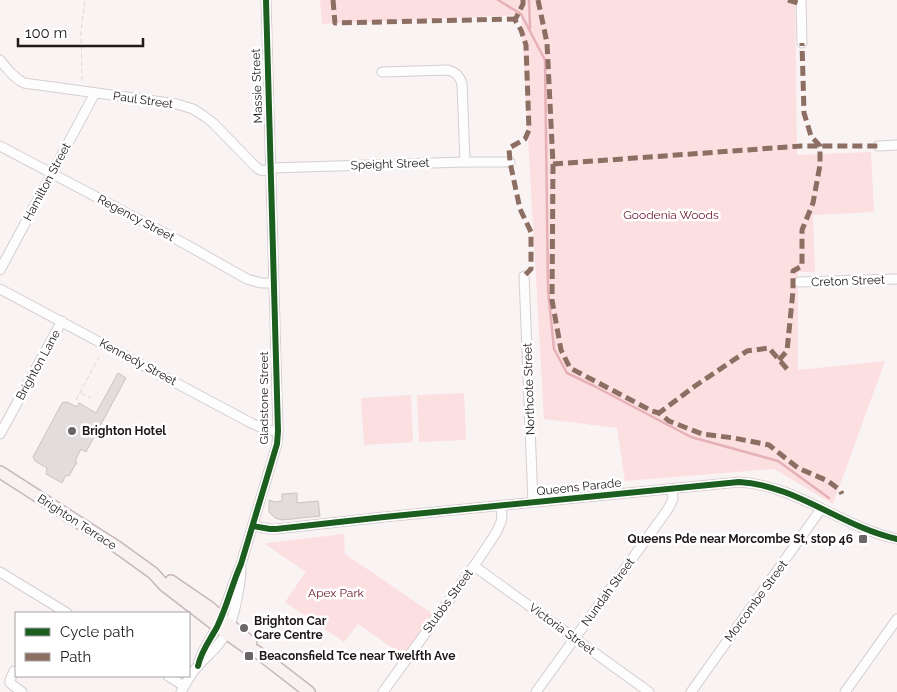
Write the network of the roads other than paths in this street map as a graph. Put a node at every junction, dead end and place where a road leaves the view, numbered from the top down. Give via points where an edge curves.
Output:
1 (266, 0) edge
2 (801, 0) edge
3 (802, 43) dead end
4 (0, 60) edge
5 (382, 72) dead end
6 (95, 94) junction
7 (897, 145) edge
8 (0, 146) edge
9 (878, 146) dead end
10 (465, 162) junction
11 (510, 162) dead end
12 (271, 169) junction
13 (51, 174) junction
14 (0, 270) edge
15 (524, 276) dead end
16 (897, 279) edge
17 (799, 282) dead end
18 (273, 283) junction
19 (0, 289) edge
20 (62, 321) junction
21 (278, 431) junction
22 (0, 434) edge
23 (0, 472) edge
24 (672, 489) junction
25 (533, 502) junction
26 (501, 506) junction
27 (822, 509) junction
28 (253, 526) junction
29 (897, 539) edge
30 (474, 566) junction
31 (0, 572) edge
32 (65, 612) edge
33 (897, 619) edge
34 (224, 625) junction
35 (574, 638) junction
36 (14, 671) dead end
37 (169, 677) edge
38 (183, 689) edge
39 (22, 692) edge
40 (309, 692) edge
41 (383, 692) edge
42 (536, 692) edge
43 (649, 692) edge
44 (691, 692) edge
45 (845, 692) edge

1 - 12 street, Massie Street
2 - 3 street
4 - 6 street, Paul Street via 24,83
5 - 10 street via 448,70 458,74 462,84
6 - 12 street, Paul Street via 177,104 193,109 213,123 256,167
6 - 13 street, Hamilton Street
7 - 9 street
8 - 13 street, Regency Street
10 - 11 street, Speight Street
10 - 12 street, Speight Street
12 - 18 street, Gladstone Street
13 - 14 street, Hamilton Street
13 - 18 street, Regency Street via 247,279
15 - 25 street, Northcote Street
16 - 17 street, Creton Street
18 - 21 street, Gladstone Street
19 - 20 street, Kennedy Street
20 - 21 street, Kennedy Street via 262,429
20 - 22 street, Brighton Lane
21 - 28 street, Gladstone Street via 275,454
23 - 34 main road, Brighton Terrace via 117,547 153,573 165,586
24 - 25 street, Queens Parade
24 - 27 street, Queens Parade via 754,483 780,490
24 - 35 street, Nundah Street via 668,509
25 - 26 street, Queens Parade
26 - 28 street, Queens Parade via 276,529
26 - 30 street, Stubbs Street via 501,522
27 - 29 street, Queens Parade via 868,531
27 - 44 street, Morcombe Street
28 - 34 street, Gladstone Street
30 - 35 street, Victoria Street
30 - 41 street, Stubbs Street
31 - 32 street
33 - 45 street
34 - 38 street, Gladstone Street via 205,660
34 - 40 main road, Brighton Terrace via 246,647 256,651
35 - 42 street, Nundah Street
35 - 43 street, Victoria Street
36 - 39 street via 10,683
37 - 38 street

